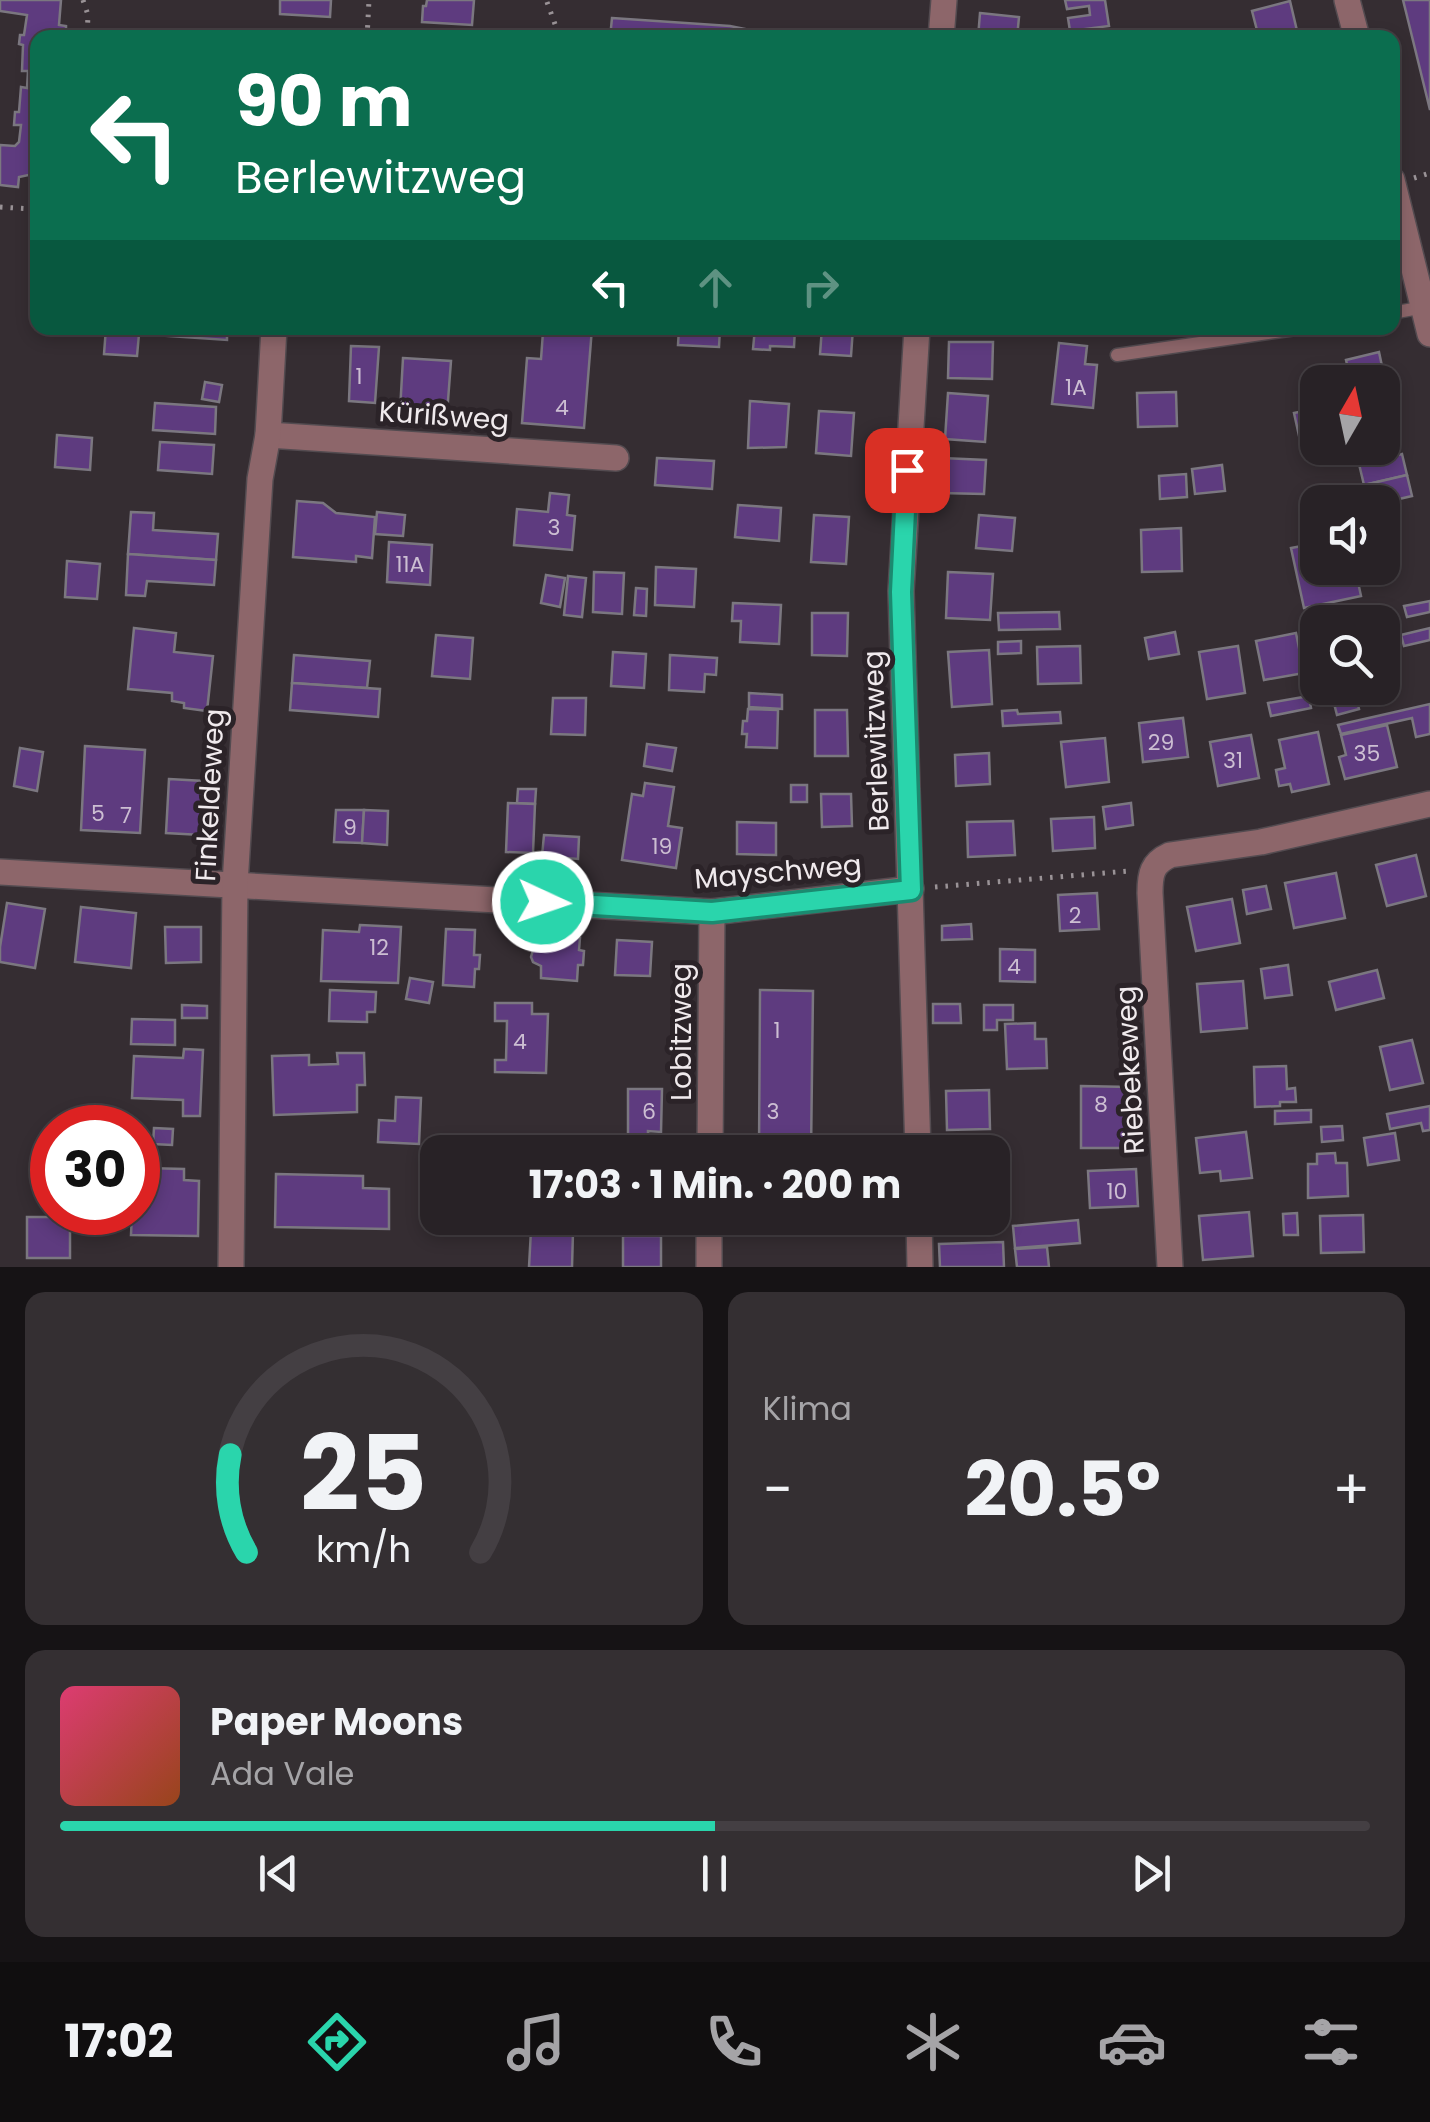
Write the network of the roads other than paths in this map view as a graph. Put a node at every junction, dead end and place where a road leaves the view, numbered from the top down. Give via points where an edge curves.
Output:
1 (944, 0) edge
2 (1347, 0) edge
3 (942, 30) edge
4 (1354, 30) edge
5 (1400, 209) edge
6 (1427, 307) edge
7 (1400, 312) edge
8 (1430, 334) edge
9 (274, 335) edge
10 (917, 335) edge
11 (1257, 335) edge
12 (1117, 356) dead end
13 (268, 435) junction
14 (616, 458) dead end
15 (1430, 804) edge
16 (0, 872) edge
17 (235, 884) junction
18 (911, 890) junction
19 (712, 912) junction
20 (710, 1135) edge
21 (918, 1135) edge
22 (709, 1235) edge
23 (919, 1235) edge
24 (231, 1267) edge
25 (709, 1267) edge
26 (920, 1267) edge
27 (1170, 1267) edge

1 - 3 street
2 - 4 street
5 - 6 street
6 - 7 lane
6 - 8 street
9 - 13 street, Finkeldeweg
10 - 18 street, Berlewitzweg via 901,592
11 - 12 lane
13 - 14 street, Kürißweg
13 - 17 street, Finkeldeweg
15 - 27 street, Riebekeweg via 1261,842 1170,854 1152,869
16 - 17 street, Mayschweg
17 - 19 street, Mayschweg
17 - 24 street, Finkeldeweg
18 - 19 street, Mayschweg
18 - 21 street, Berlewitzweg
19 - 20 street, Lobitzweg
22 - 25 street
23 - 26 street

